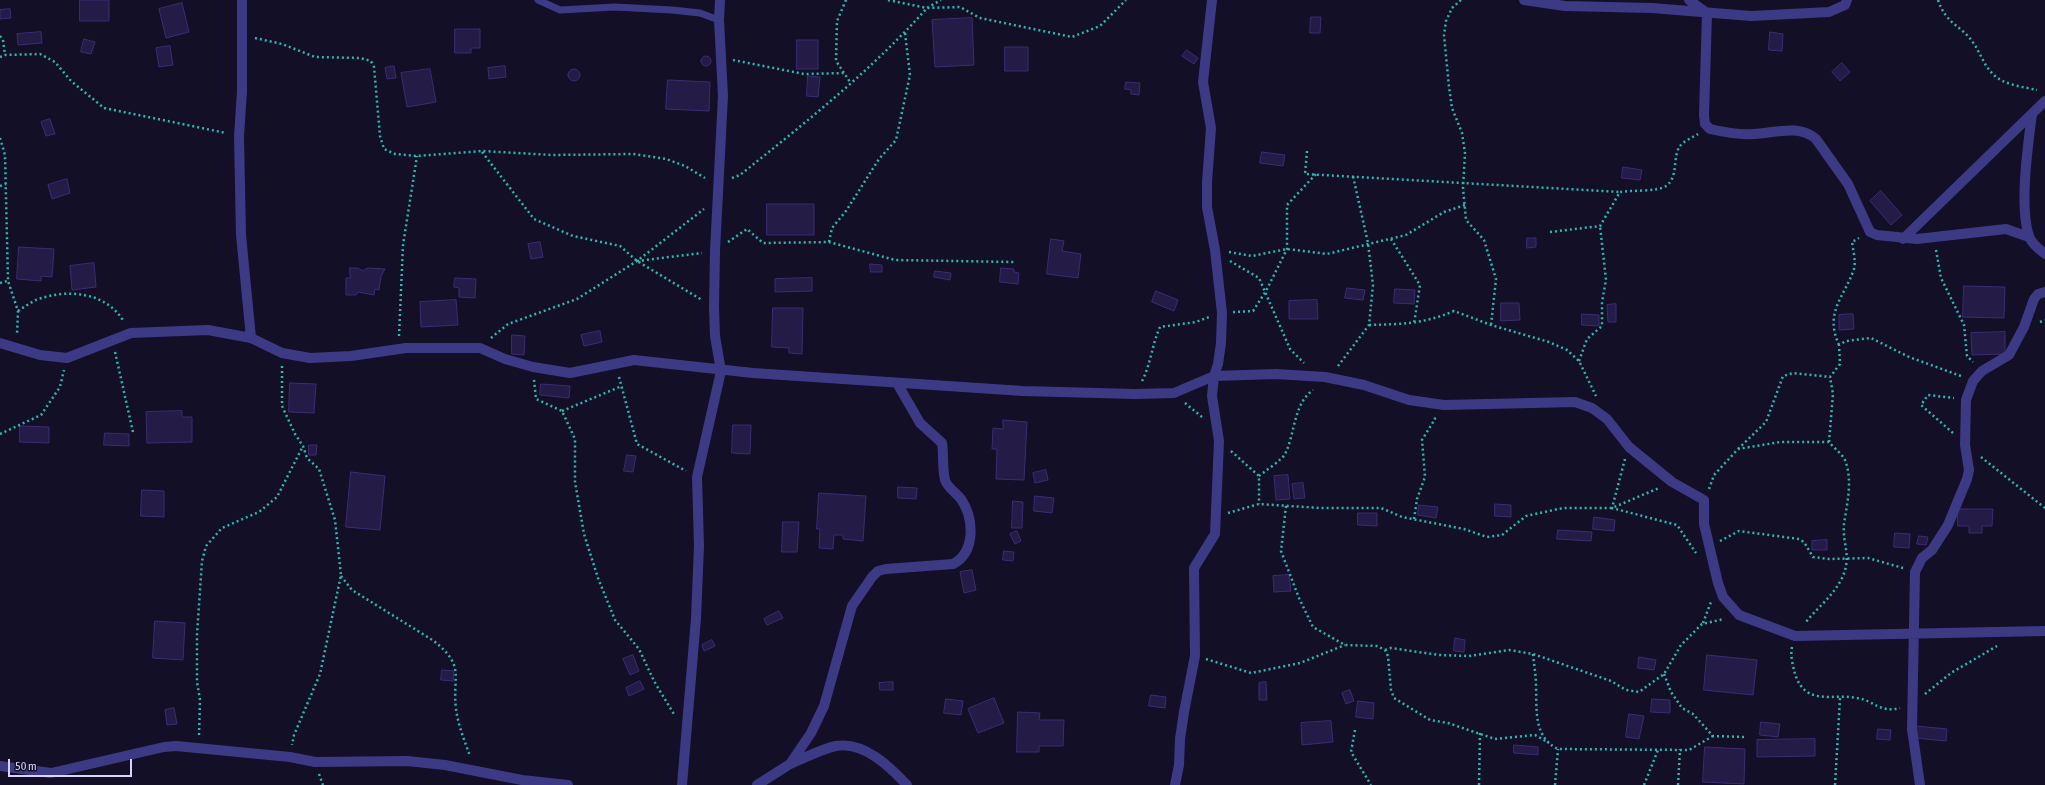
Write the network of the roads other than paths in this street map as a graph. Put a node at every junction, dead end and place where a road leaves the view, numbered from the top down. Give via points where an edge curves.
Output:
1 (242, 0) edge
2 (538, 0) edge
3 (720, 0) edge
4 (1212, 0) edge
5 (1524, 0) edge
6 (1689, 0) edge
7 (1847, 0) edge
8 (1707, 14) junction
9 (719, 20) junction
10 (2045, 101) edge
11 (2032, 114) junction
12 (2029, 237) junction
13 (1903, 239) junction
14 (2045, 254) edge
15 (2045, 292) edge
16 (251, 338) junction
17 (0, 343) edge
18 (721, 371) junction
19 (1214, 376) junction
20 (897, 383) junction
21 (2045, 632) edge
22 (1914, 633) junction
23 (790, 764) junction
24 (0, 766) edge
25 (568, 785) edge
26 (682, 785) edge
27 (757, 785) edge
28 (907, 785) edge
29 (1175, 785) edge
30 (1920, 785) edge

1 - 16 street via 239,136 241,236
2 - 9 lane via 560,10 672,10 700,13
3 - 9 street
4 - 19 street via 1203,82 1211,128 1207,207 1222,313 1221,343
5 - 8 street via 1565,6 1652,8
6 - 8 street
7 - 8 street via 1844,5 1829,12 1751,16
8 - 13 street via 1705,124 1710,129 1752,134 1801,130 1810,134 1848,184 1870,232
9 - 18 street via 723,96 714,307 715,336
10 - 11 street
11 - 12 street via 2025,212
11 - 13 street
12 - 13 street via 2006,229 1934,238
12 - 14 street
15 - 22 street via 2038,294 2034,299 2024,327 2009,355 1982,371 1973,381 1966,400 1965,444 1968,479 1948,525 1932,550 1922,558 1915,572
16 - 17 street via 208,330 131,334 67,358 40,355
16 - 18 street via 282,353 310,358 351,356 399,348 480,348 533,367 570,373 634,360
18 - 20 street
18 - 26 street via 697,477 699,546 696,618
19 - 20 street via 1174,394 1023,391
19 - 22 street via 1318,376 1364,385 1409,400 1444,405 1575,402 1592,408 1607,419 1629,447 1672,482 1704,500 1708,548 1723,598 1739,615 1795,636
19 - 29 street via 1212,396 1219,441 1215,534 1194,568 1195,656 1184,712
20 - 23 street via 920,423 942,443 946,480 969,514 969,544 966,553 953,564 886,569 878,571 872,577 848,614 824,706 811,733
21 - 22 street
22 - 30 street via 1911,705
23 - 27 street
23 - 28 street via 829,748 846,746 876,756
24 - 25 street via 51,773 164,748 196,747 316,762 407,761

